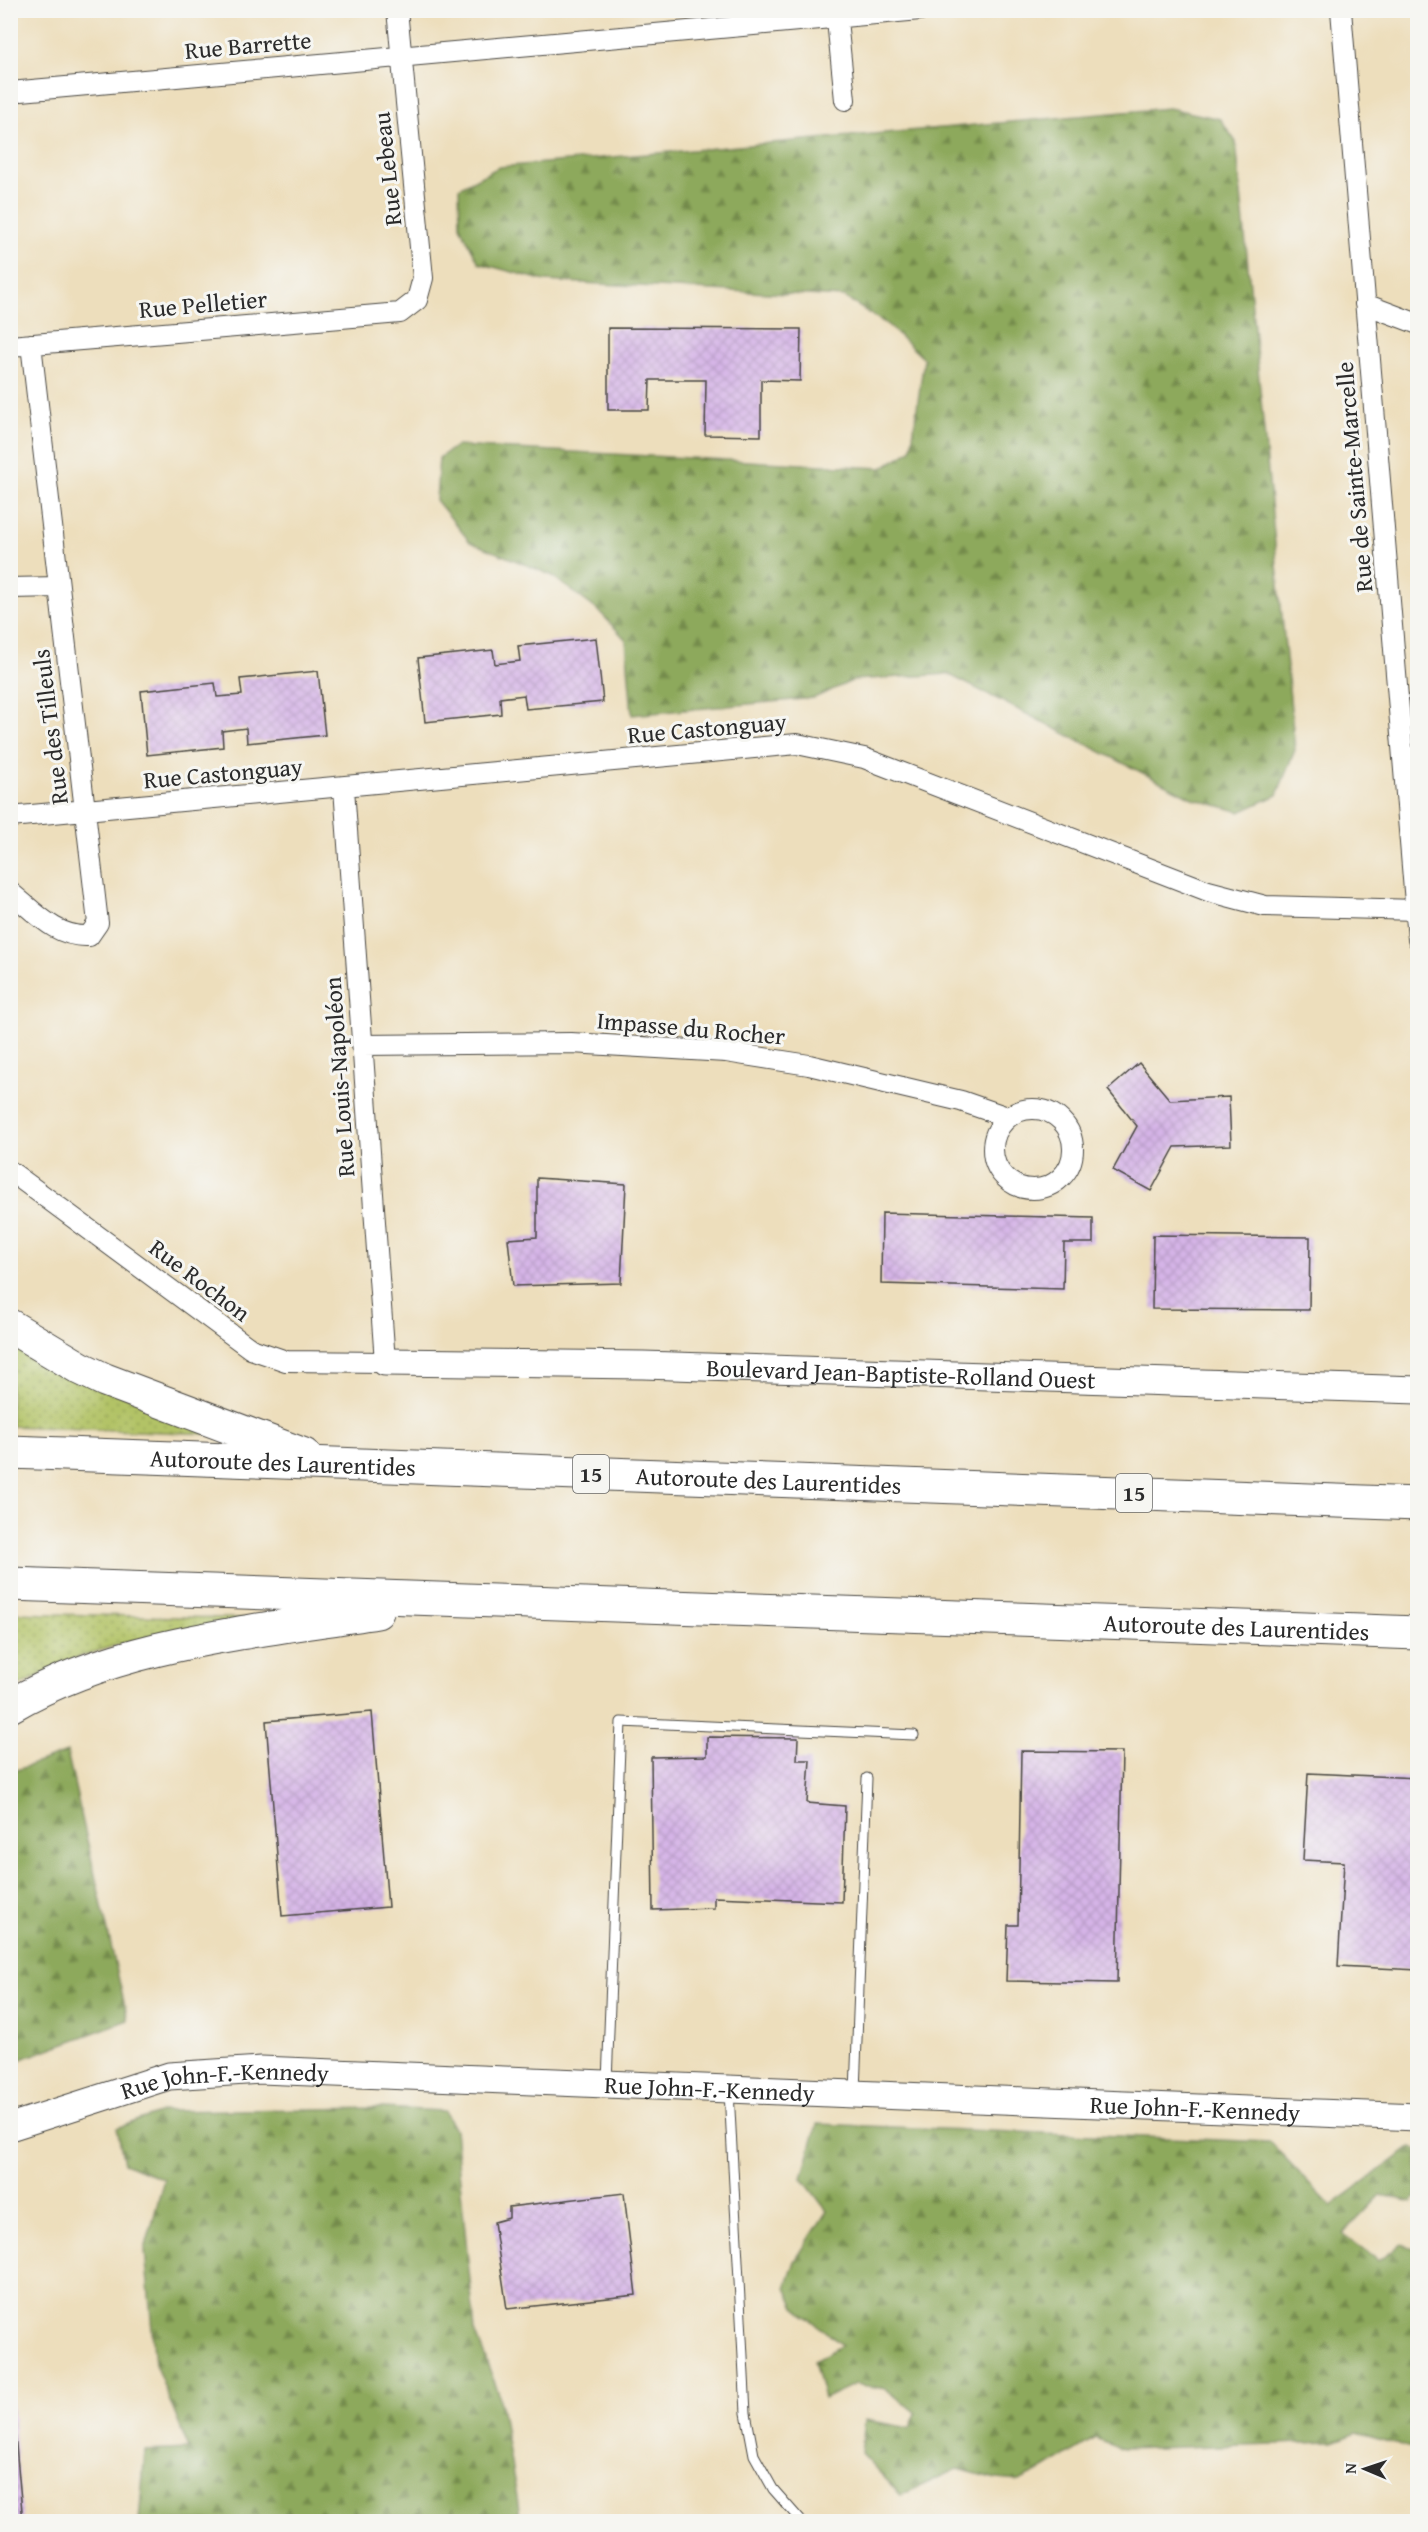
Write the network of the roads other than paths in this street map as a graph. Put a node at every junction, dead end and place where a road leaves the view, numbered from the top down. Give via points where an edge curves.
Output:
1 (396, 10) edge
2 (920, 10) edge
3 (1341, 10) edge
4 (836, 14) edge
5 (400, 57) junction
6 (10, 92) edge
7 (845, 100) dead end
8 (1365, 304) junction
9 (400, 313) joint
10 (1418, 324) edge
11 (31, 344) junction
12 (10, 346) edge
13 (59, 587) junction
14 (10, 588) edge
15 (344, 788) junction
16 (85, 810) junction
17 (10, 818) edge
18 (10, 892) edge
19 (1416, 910) edge
20 (1418, 939) edge
21 (362, 1045) junction
22 (1007, 1117) junction
23 (10, 1171) edge
24 (10, 1326) edge
25 (385, 1362) junction
26 (1418, 1390) edge
27 (10, 1452) edge
28 (331, 1465) junction
29 (1418, 1504) edge
30 (10, 1584) edge
31 (449, 1600) junction
32 (1418, 1633) edge
33 (10, 1706) edge
34 (914, 1735) dead end
35 (867, 1778) dead end
36 (607, 2084) junction
37 (729, 2089) junction
38 (855, 2094) junction
39 (1418, 2117) edge
40 (10, 2127) edge
41 (802, 2522) edge

1 - 5 street, Rue Lebeau
2 - 4 street, Rue Barrette
3 - 8 street, Rue de Sainte-Marcelle
4 - 5 street, Rue Barrette
4 - 7 street
5 - 6 street, Rue Barrette
5 - 9 street, Rue Lebeau via 423,278 417,300
8 - 10 street
8 - 19 street, Rue de Sainte-Marcelle
9 - 11 street, Rue Pelletier
11 - 12 street, Rue Pelletier
11 - 13 street, Rue des Tilleuls
13 - 14 street
13 - 16 street, Rue des Tilleuls
15 - 16 street, Rue Castonguay
15 - 19 street, Rue Castonguay via 797,744 864,758 1208,891 1265,906
15 - 21 street, Rue Louis-Napoléon
16 - 17 street, Rue Castonguay
16 - 18 street, Rue des Tilleuls via 98,923 88,936 72,937 57,930
19 - 20 street, Rue de Sainte-Marcelle
21 - 22 street, Impasse du Rocher via 571,1043 726,1052 809,1065 950,1098
21 - 25 street, Rue Louis-Napoléon
22 - 22 street via 1038,1109 1057,1116 1066,1126 1073,1144 1071,1164 1054,1184 1041,1189 1021,1188 1004,1178 996,1167 993,1140
23 - 25 street, Rue Rochon via 251,1349 286,1361
24 - 28 highway via 105,1380
25 - 26 street, Boulevard Jean-Baptiste-Rolland Ouest via 655,1365
27 - 28 highway, Autoroute des Laurentides / 15
28 - 29 highway, Autoroute des Laurentides / 15
30 - 31 highway, Autoroute des Laurentides
31 - 32 highway, Autoroute des Laurentides
31 - 33 highway via 235,1634 155,1651 85,1671
34 - 36 lane via 621,1722
35 - 38 lane
36 - 37 street, Rue John-F.-Kennedy
36 - 40 street, Rue John-F.-Kennedy via 261,2070 169,2076
37 - 38 street, Rue John-F.-Kennedy
37 - 41 lane via 746,2413 754,2455 773,2489
38 - 39 street, Rue John-F.-Kennedy

